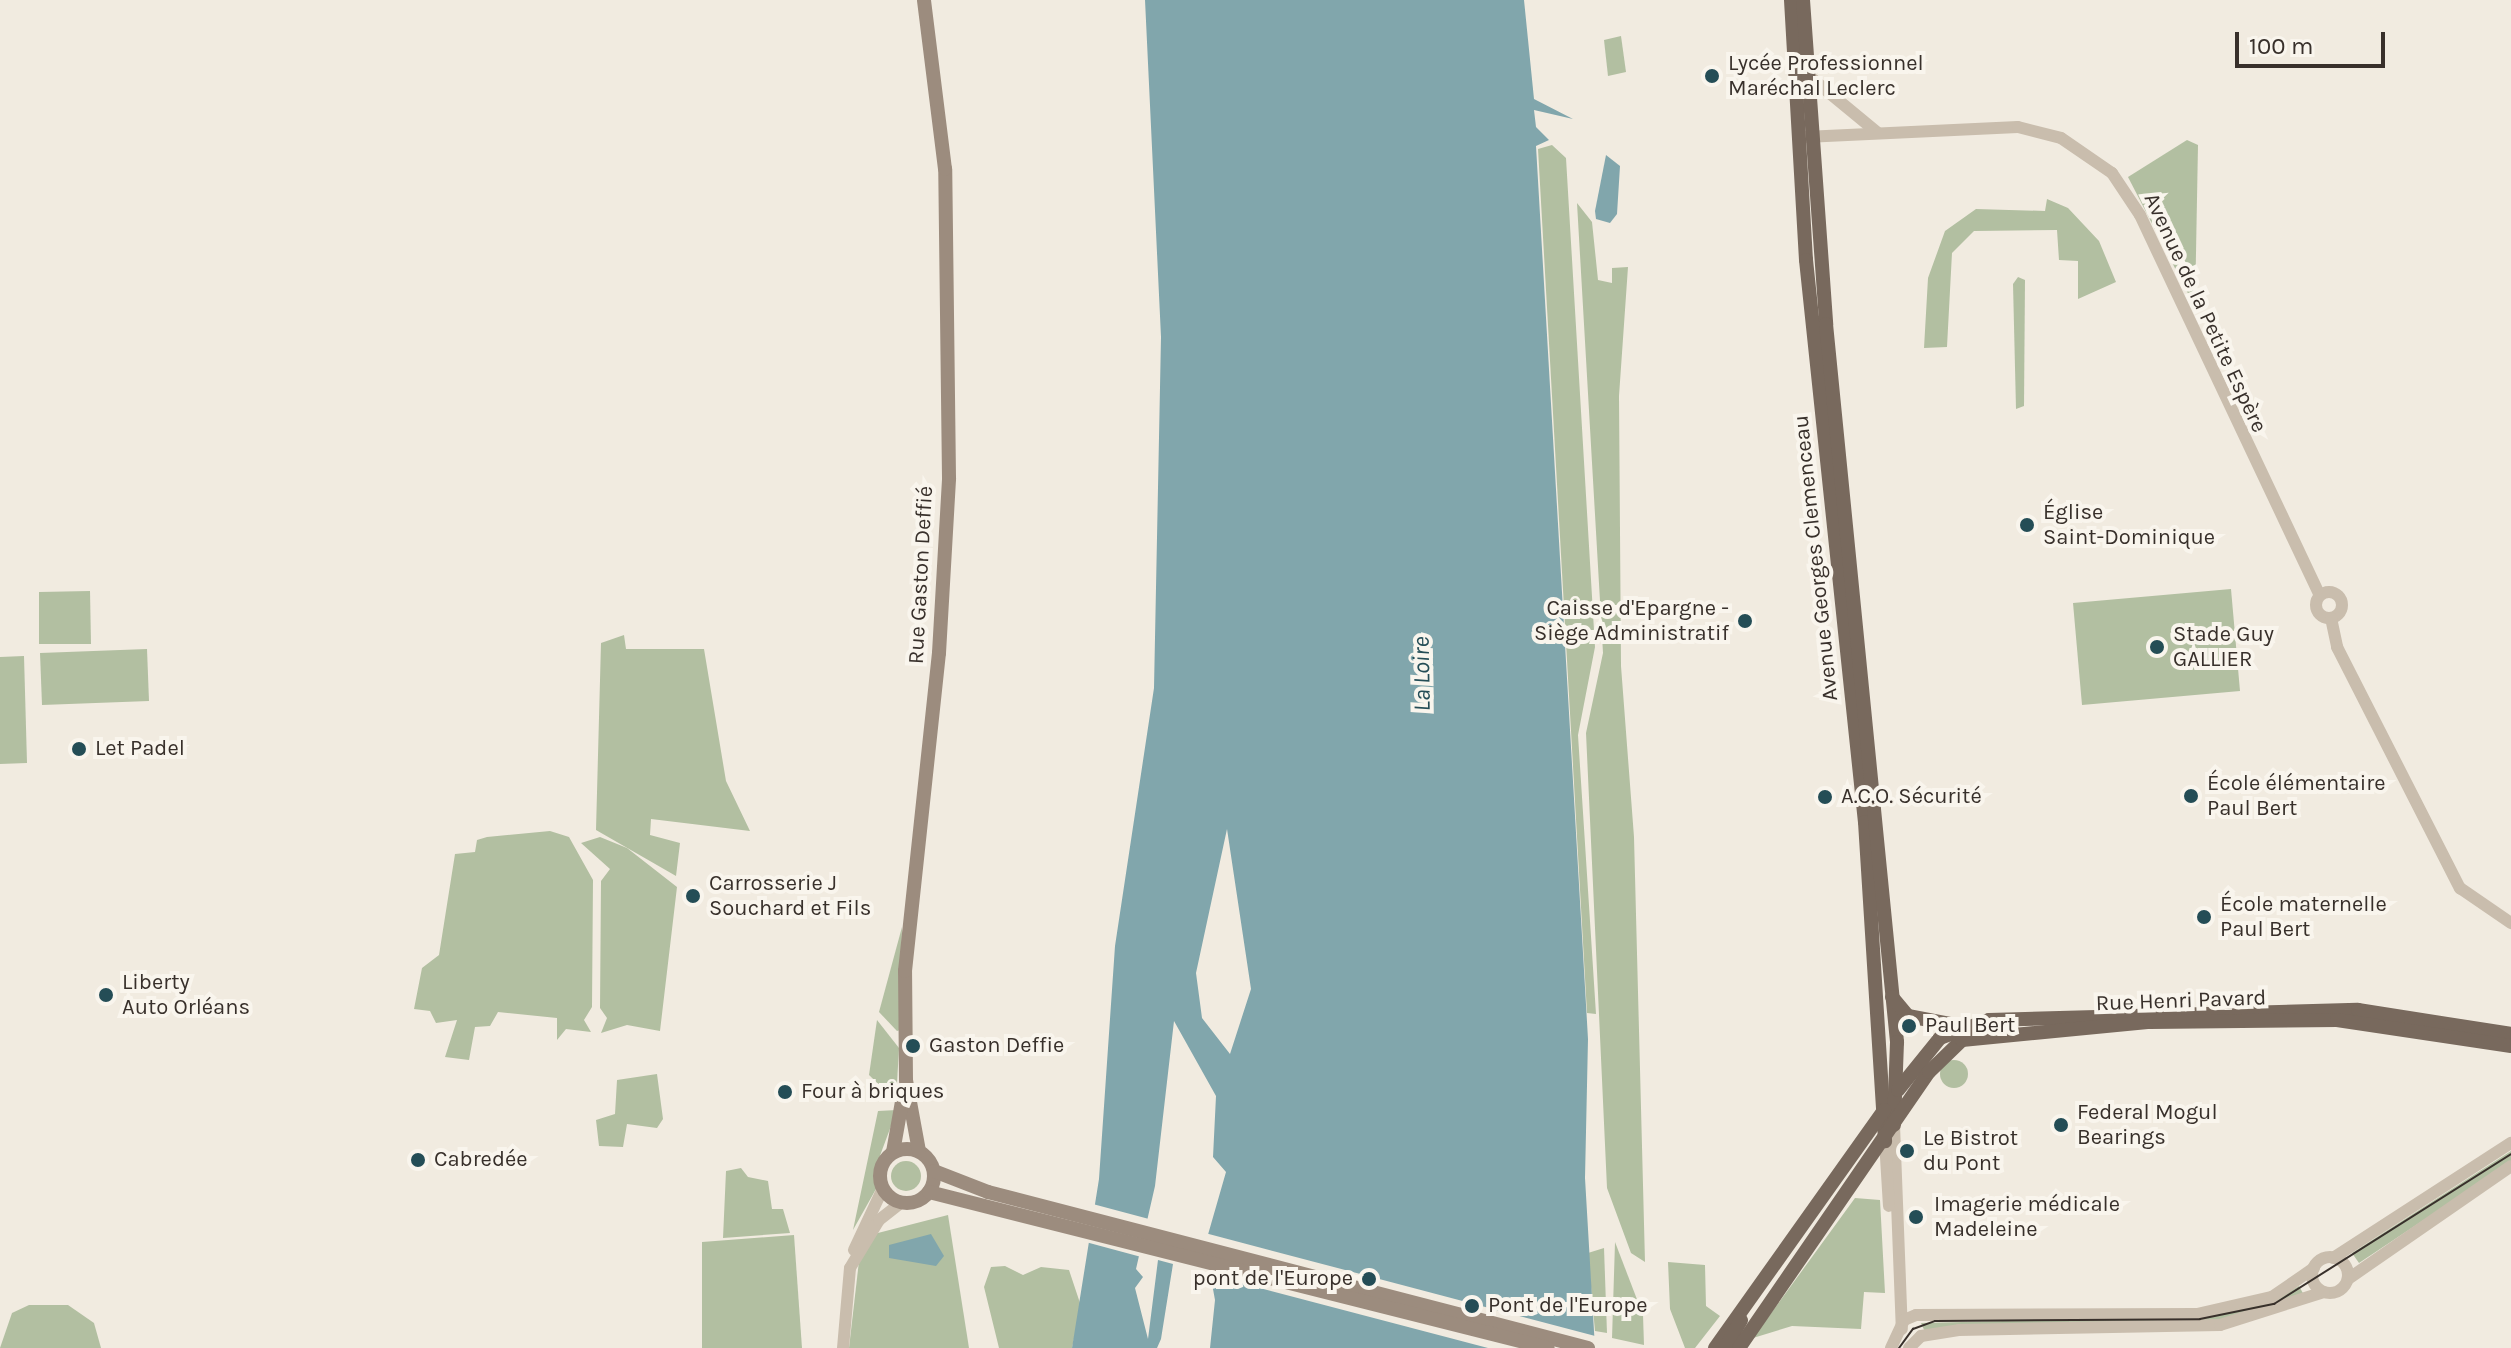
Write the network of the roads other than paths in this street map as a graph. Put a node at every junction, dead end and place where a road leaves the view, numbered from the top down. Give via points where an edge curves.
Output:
1 (924, 0) edge
2 (1791, 0) edge
3 (1803, 0) edge
4 (1807, 68) junction
5 (1796, 82) junction
6 (1798, 117) junction
7 (1885, 133) junction
8 (1811, 140) junction
9 (2320, 595) junction
10 (2331, 618) junction
11 (2511, 923) edge
12 (1875, 977) junction
13 (1891, 996) junction
14 (1961, 1026) junction
15 (2511, 1034) edge
16 (2511, 1046) edge
17 (906, 1080) junction
18 (1897, 1092) junction
19 (1911, 1100) junction
20 (1884, 1109) junction
21 (1888, 1131) junction
22 (2511, 1143) edge
23 (919, 1151) junction
24 (893, 1152) junction
25 (2511, 1166) edge
26 (934, 1171) junction
27 (883, 1188) junction
28 (929, 1192) junction
29 (902, 1202) junction
30 (2333, 1258) junction
31 (850, 1268) junction
32 (2314, 1268) junction
33 (2348, 1279) junction
34 (1897, 1288) junction
35 (2324, 1292) junction
36 (1902, 1324) junction
37 (1718, 1345) edge
38 (843, 1348) edge
39 (1548, 1348) edge
40 (1588, 1348) edge
41 (1736, 1348) edge
42 (1891, 1348) edge
43 (1908, 1348) edge

1 - 17 main road, Rue Gaston Deffié via 945,169 948,549 905,971
2 - 5 main road, Avenue Georges Clemenceau
3 - 4 main road, Avenue Georges Clemenceau
4 - 5 street
4 - 7 street
4 - 8 main road, Avenue Georges Clemenceau
5 - 6 main road, Avenue Georges Clemenceau
6 - 8 street
6 - 12 main road, Avenue Georges Clemenceau
7 - 8 street, Avenue de la Petite Espère
7 - 9 street, Avenue de la Petite Espère via 2038,130 2081,148 2112,173 2140,215 2307,580
8 - 13 main road, Avenue Georges Clemenceau
9 - 10 street via 2316,611
9 - 10 street via 2333,592 2342,602
10 - 11 street via 2337,647 2460,888
12 - 20 main road
12 - 20 main road, Avenue Georges Clemenceau
13 - 14 main road, Rue Henri Pavard via 1908,1016
13 - 18 main road, Avenue Georges Clemenceau
14 - 15 main road, Rue Henri Pavard via 2147,1011 2305,1009 2384,1013
14 - 18 main road via 1933,1045
16 - 19 main road, Rue Henri Pavard via 2337,1020 1989,1033 1943,1054
17 - 23 main road, Rue Gaston Deffié
17 - 24 main road
18 - 20 main road
18 - 21 main road, Avenue Georges Clemenceau
19 - 20 main road via 1899,1111
19 - 21 main road, Rue Henri Pavard
20 - 21 main road, Avenue Georges Clemenceau
20 - 37 main road
21 - 34 street
21 - 34 street
21 - 41 main road
22 - 30 street
23 - 24 main road
23 - 26 main road
24 - 27 main road via 881,1168
25 - 33 street
26 - 28 main road
26 - 40 main road via 988,1192
27 - 29 main road
27 - 31 street via 858,1234
28 - 29 main road
28 - 39 main road
29 - 31 street via 879,1220
30 - 32 street
30 - 33 street
31 - 38 street
32 - 35 street via 2314,1284
32 - 36 street via 2272,1297 2197,1314 1916,1315
33 - 35 street via 2342,1289
34 - 36 street
35 - 43 street via 2220,1325 1959,1330 1921,1336
36 - 42 street
36 - 43 street

